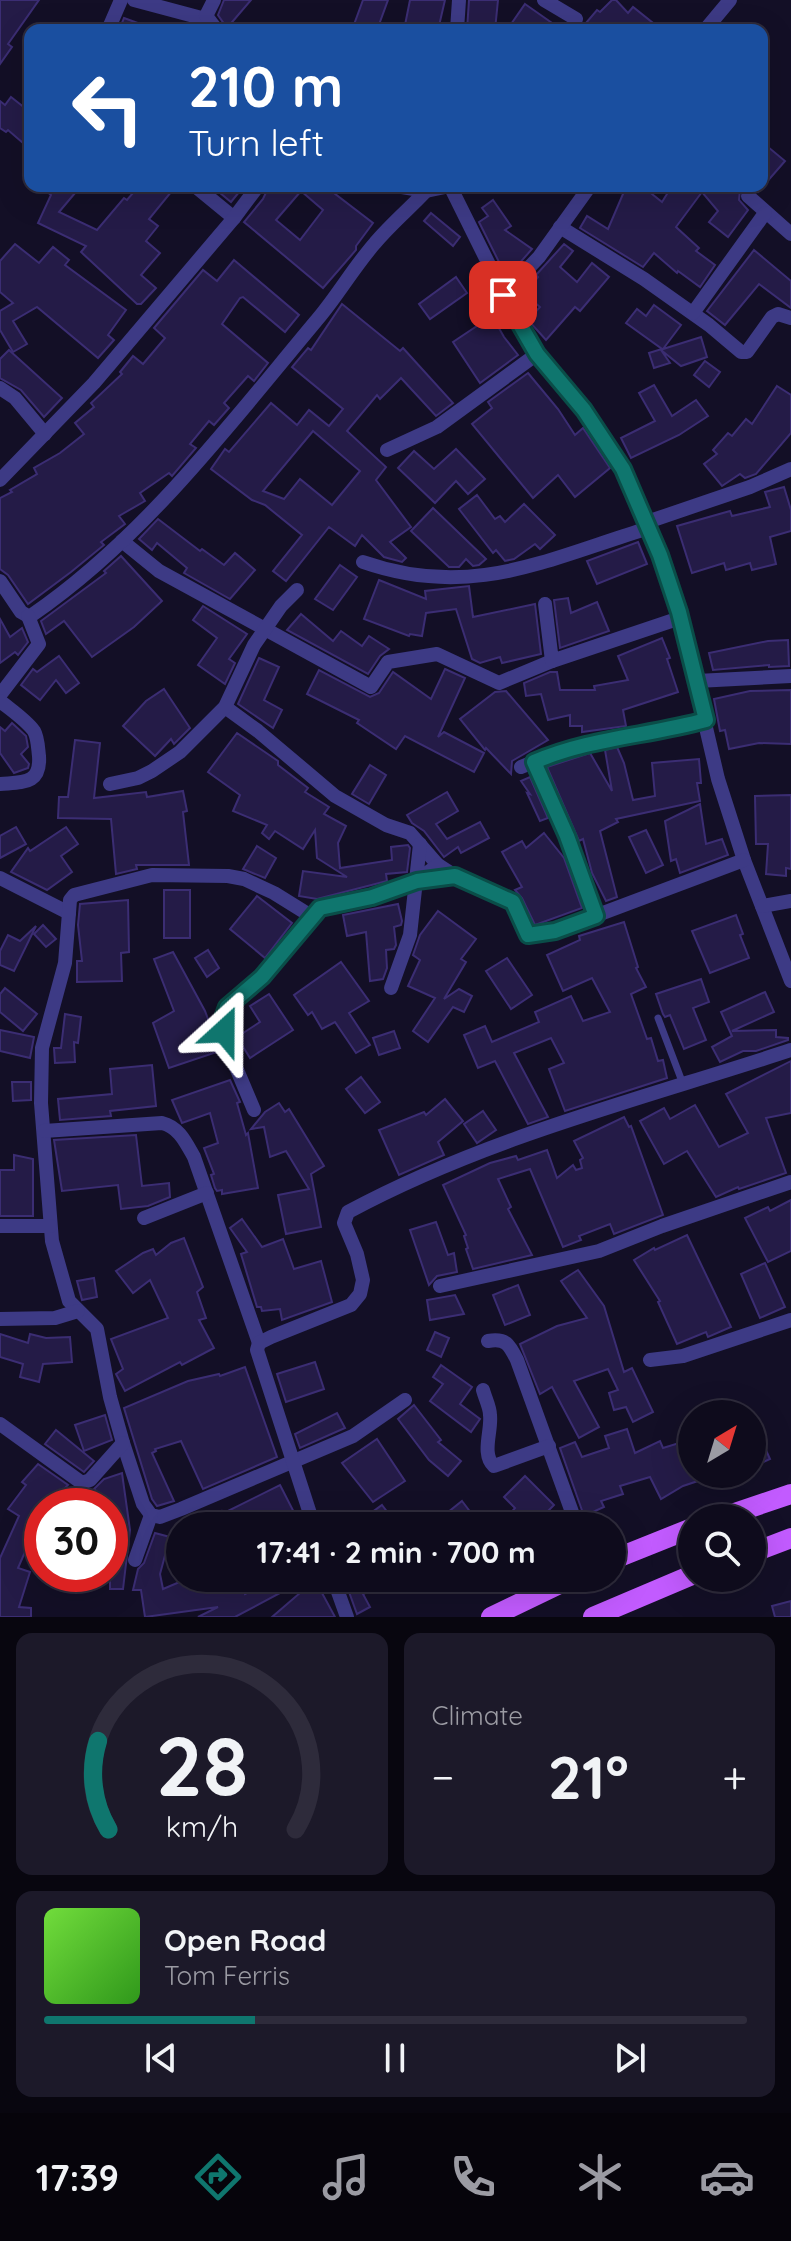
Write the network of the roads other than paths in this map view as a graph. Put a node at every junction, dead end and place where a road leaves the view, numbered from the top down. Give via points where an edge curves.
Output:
1 (121, 0) edge
2 (134, 0) edge
3 (214, 0) edge
4 (459, 0) edge
5 (544, 0) edge
6 (730, 0) edge
7 (576, 19) dead end
8 (111, 24) edge
9 (210, 24) edge
10 (212, 24) edge
11 (457, 24) edge
12 (710, 24) edge
13 (202, 192) edge
14 (254, 192) edge
15 (425, 192) edge
16 (453, 192) edge
17 (586, 192) edge
18 (748, 196) dead end
19 (765, 213) junction
20 (234, 218) junction
21 (560, 227) junction
22 (791, 234) edge
23 (503, 295) junction
24 (693, 313) junction
25 (791, 318) edge
26 (537, 354) junction
27 (0, 388) edge
28 (45, 434) junction
29 (387, 450) dead end
30 (791, 469) edge
31 (0, 480) edge
32 (648, 525) junction
33 (122, 541) junction
34 (363, 562) dead end
35 (0, 581) edge
36 (297, 590) dead end
37 (545, 604) dead end
38 (28, 616) junction
39 (680, 618) junction
40 (265, 629) junction
41 (552, 661) junction
42 (791, 676) edge
43 (697, 681) junction
44 (0, 695) edge
45 (0, 701) edge
46 (225, 707) junction
47 (706, 720) junction
48 (0, 784) edge
49 (110, 784) dead end
50 (420, 844) junction
51 (744, 860) junction
52 (438, 865) junction
53 (455, 876) junction
54 (0, 878) edge
55 (417, 881) junction
56 (791, 901) edge
57 (762, 906) junction
58 (69, 913) junction
59 (311, 916) junction
60 (596, 916) junction
61 (791, 981) edge
62 (391, 988) dead end
63 (658, 1018) dead end
64 (791, 1050) edge
65 (683, 1084) junction
66 (254, 1110) dead end
67 (44, 1131) junction
68 (791, 1182) edge
69 (207, 1193) junction
70 (144, 1218) dead end
71 (0, 1226) edge
72 (50, 1226) junction
73 (440, 1286) dead end
74 (78, 1311) junction
75 (0, 1319) edge
76 (791, 1320) edge
77 (488, 1341) dead end
78 (259, 1343) junction
79 (650, 1360) dead end
80 (483, 1390) dead end
81 (405, 1400) dead end
82 (0, 1424) edge
83 (123, 1443) junction
84 (549, 1446) junction
85 (291, 1460) junction
86 (791, 1494) edge
87 (761, 1504) edge
88 (309, 1512) edge
89 (572, 1512) edge
90 (151, 1515) junction
91 (678, 1534) edge
92 (791, 1538) edge
93 (766, 1548) edge
94 (626, 1554) edge
95 (135, 1560) dead end
96 (678, 1580) edge
97 (338, 1592) edge
98 (543, 1592) edge
99 (347, 1617) edge
100 (491, 1617) edge
101 (593, 1617) edge

1 - 8 street
2 - 9 street
3 - 10 street via 206,12
4 - 11 street
5 - 7 street
6 - 12 street
13 - 20 street
14 - 20 street
15 - 33 street via 375,243 229,424
16 - 23 street
17 - 21 street
18 - 19 street
19 - 22 street
19 - 24 street
20 - 28 street
21 - 23 street
21 - 24 street
23 - 26 street
24 - 25 street via 741,352 747,352 772,317
26 - 29 street via 437,427
26 - 32 street via 623,469
27 - 28 street
28 - 31 street
30 - 32 street
32 - 34 street via 525,569 481,577 395,574
32 - 39 street
33 - 38 street
33 - 40 street via 159,571
35 - 38 street
36 - 40 street
37 - 41 street
38 - 44 street via 39,644
39 - 41 street
39 - 43 street
40 - 41 street via 371,687 388,662 437,654 499,683
40 - 46 street
42 - 43 street
43 - 47 street
45 - 48 street via 33,730 39,763 35,777
46 - 49 street via 180,752 152,771
46 - 50 street via 335,796 410,833
47 - 51 street
47 - 60 street via 565,749 527,765 567,836
50 - 52 street
50 - 55 street
51 - 57 street
51 - 60 street
52 - 53 street
52 - 55 street
53 - 55 street
53 - 60 street via 513,902 528,935
54 - 58 street
55 - 59 street via 320,908
55 - 62 street via 410,935
56 - 57 street
57 - 61 street
58 - 59 street via 74,895 152,875 198,874 244,879
58 - 67 street via 65,963 42,1048
59 - 66 street via 262,977 227,1007 223,1018
63 - 65 lane
64 - 65 street
65 - 78 street via 449,1162 348,1212 344,1223 363,1280 360,1294 351,1305
67 - 69 street via 172,1125 194,1157
67 - 72 street
68 - 73 street via 599,1251
69 - 70 street
69 - 78 street
71 - 72 street
72 - 74 street via 69,1301
74 - 75 street via 55,1318
74 - 83 street via 97,1329
76 - 79 street via 683,1356
77 - 84 street via 509,1344
78 - 85 street
80 - 84 street via 494,1466
81 - 85 street via 353,1436
82 - 83 street via 82,1483
83 - 90 street
84 - 89 street
85 - 88 street
85 - 90 street via 171,1513
86 - 87 main road
90 - 95 street
91 - 94 main road
92 - 93 main road
96 - 101 main road
97 - 99 street
98 - 100 main road

